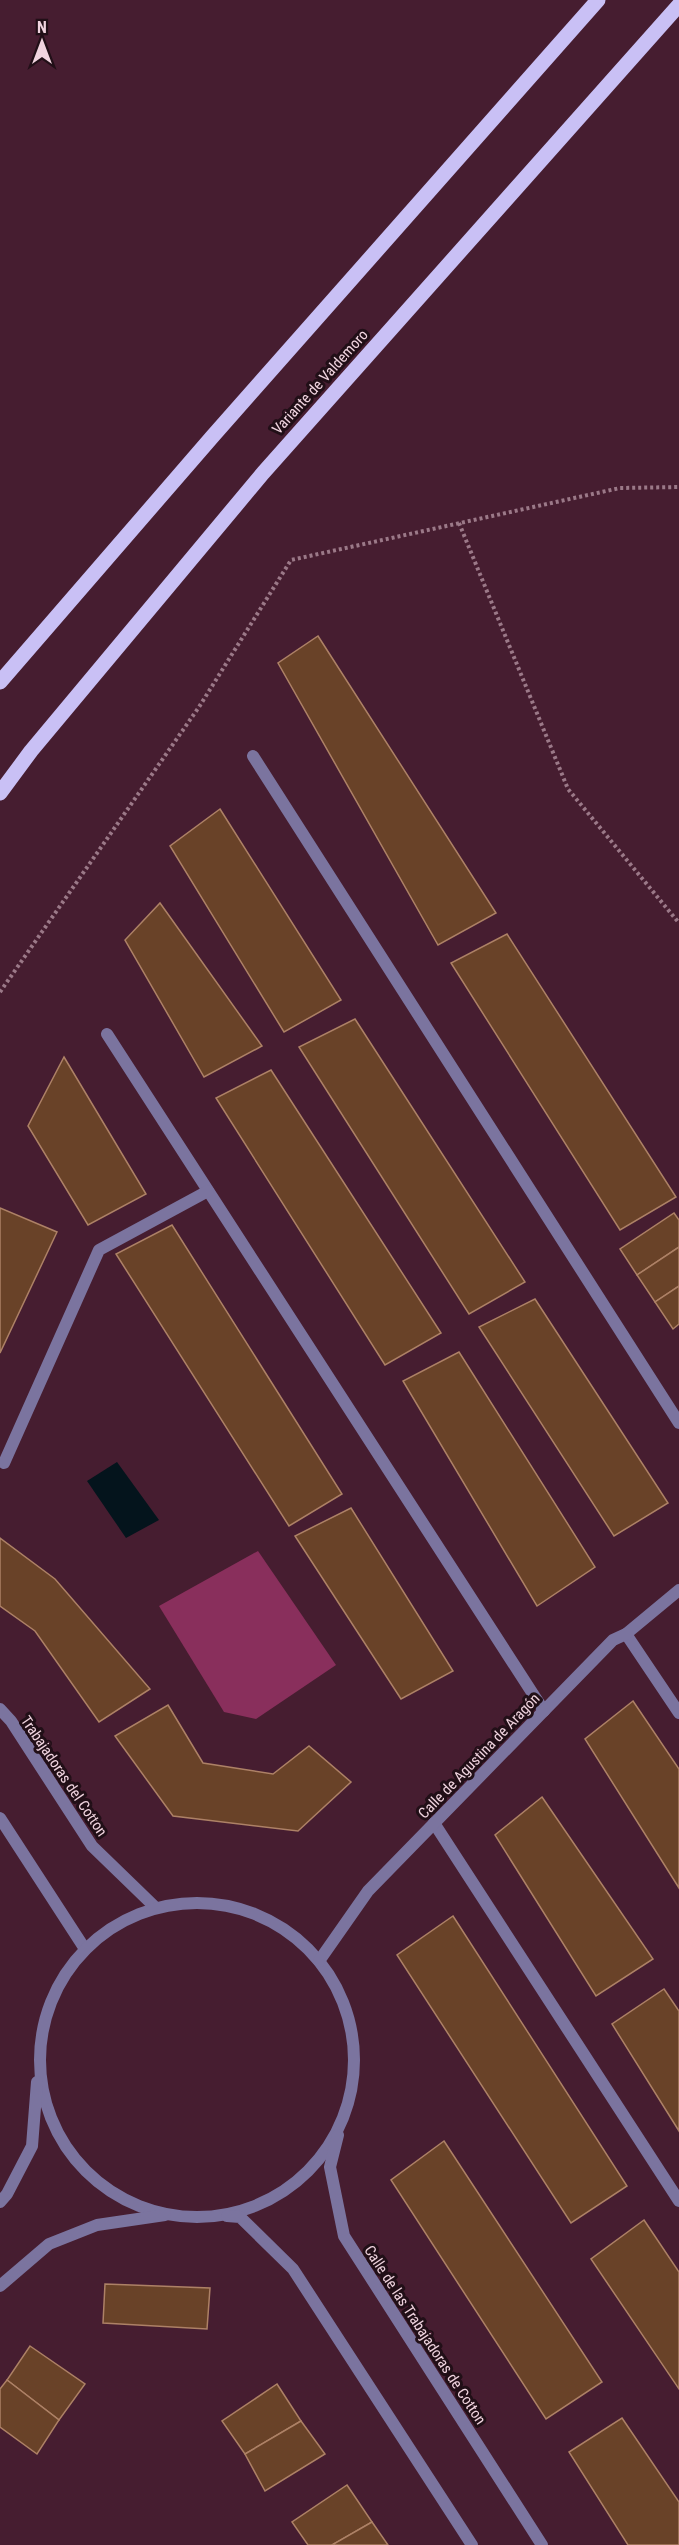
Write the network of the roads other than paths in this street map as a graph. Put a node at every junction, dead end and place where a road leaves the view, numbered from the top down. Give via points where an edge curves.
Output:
1 (598, 0) edge
2 (679, 5) edge
3 (0, 682) edge
4 (253, 756) dead end
5 (0, 793) edge
6 (107, 1034) dead end
7 (208, 1191) junction
8 (679, 1424) edge
9 (4, 1464) dead end
10 (679, 1590) edge
11 (626, 1634) junction
12 (0, 1709) edge
13 (544, 1711) junction
14 (679, 1713) edge
15 (0, 1818) edge
16 (434, 1823) junction
17 (156, 1908) junction
18 (85, 1949) junction
19 (319, 1961) junction
20 (39, 2066) junction
21 (340, 2126) junction
22 (679, 2201) edge
23 (0, 2202) edge
24 (167, 2215) junction
25 (220, 2216) junction
26 (0, 2286) edge
27 (472, 2545) edge
28 (542, 2545) edge

1 - 3 main road
2 - 5 main road, Variante de Valdemoro via 263,473
4 - 8 street
6 - 7 street
7 - 9 street via 99,1250
7 - 13 street
10 - 11 street, Calle de Agustina de Aragón
11 - 13 street, Calle de Agustina de Aragón via 613,1640
11 - 14 street
12 - 17 street, Trabajadoras del Cotton via 92,1845
13 - 16 street, Calle de Agustina de Aragón
15 - 18 street
16 - 19 street, Calle de Agustina de Aragón via 368,1891
16 - 22 street
17 - 18 street via 118,1924
17 - 19 street via 201,1903 245,1911 286,1930
18 - 20 street via 59,1983 43,2023
19 - 21 street via 342,1998 354,2040 353,2084
20 - 23 street via 32,2146
20 - 24 street via 49,2118 76,2163 117,2196
21 - 25 street via 312,2169 270,2200
21 - 28 street, Calle de las Trabajadoras de Cotton via 330,2167 344,2236
24 - 25 street
24 - 26 street via 97,2224 49,2244
25 - 27 street via 240,2217 293,2269

